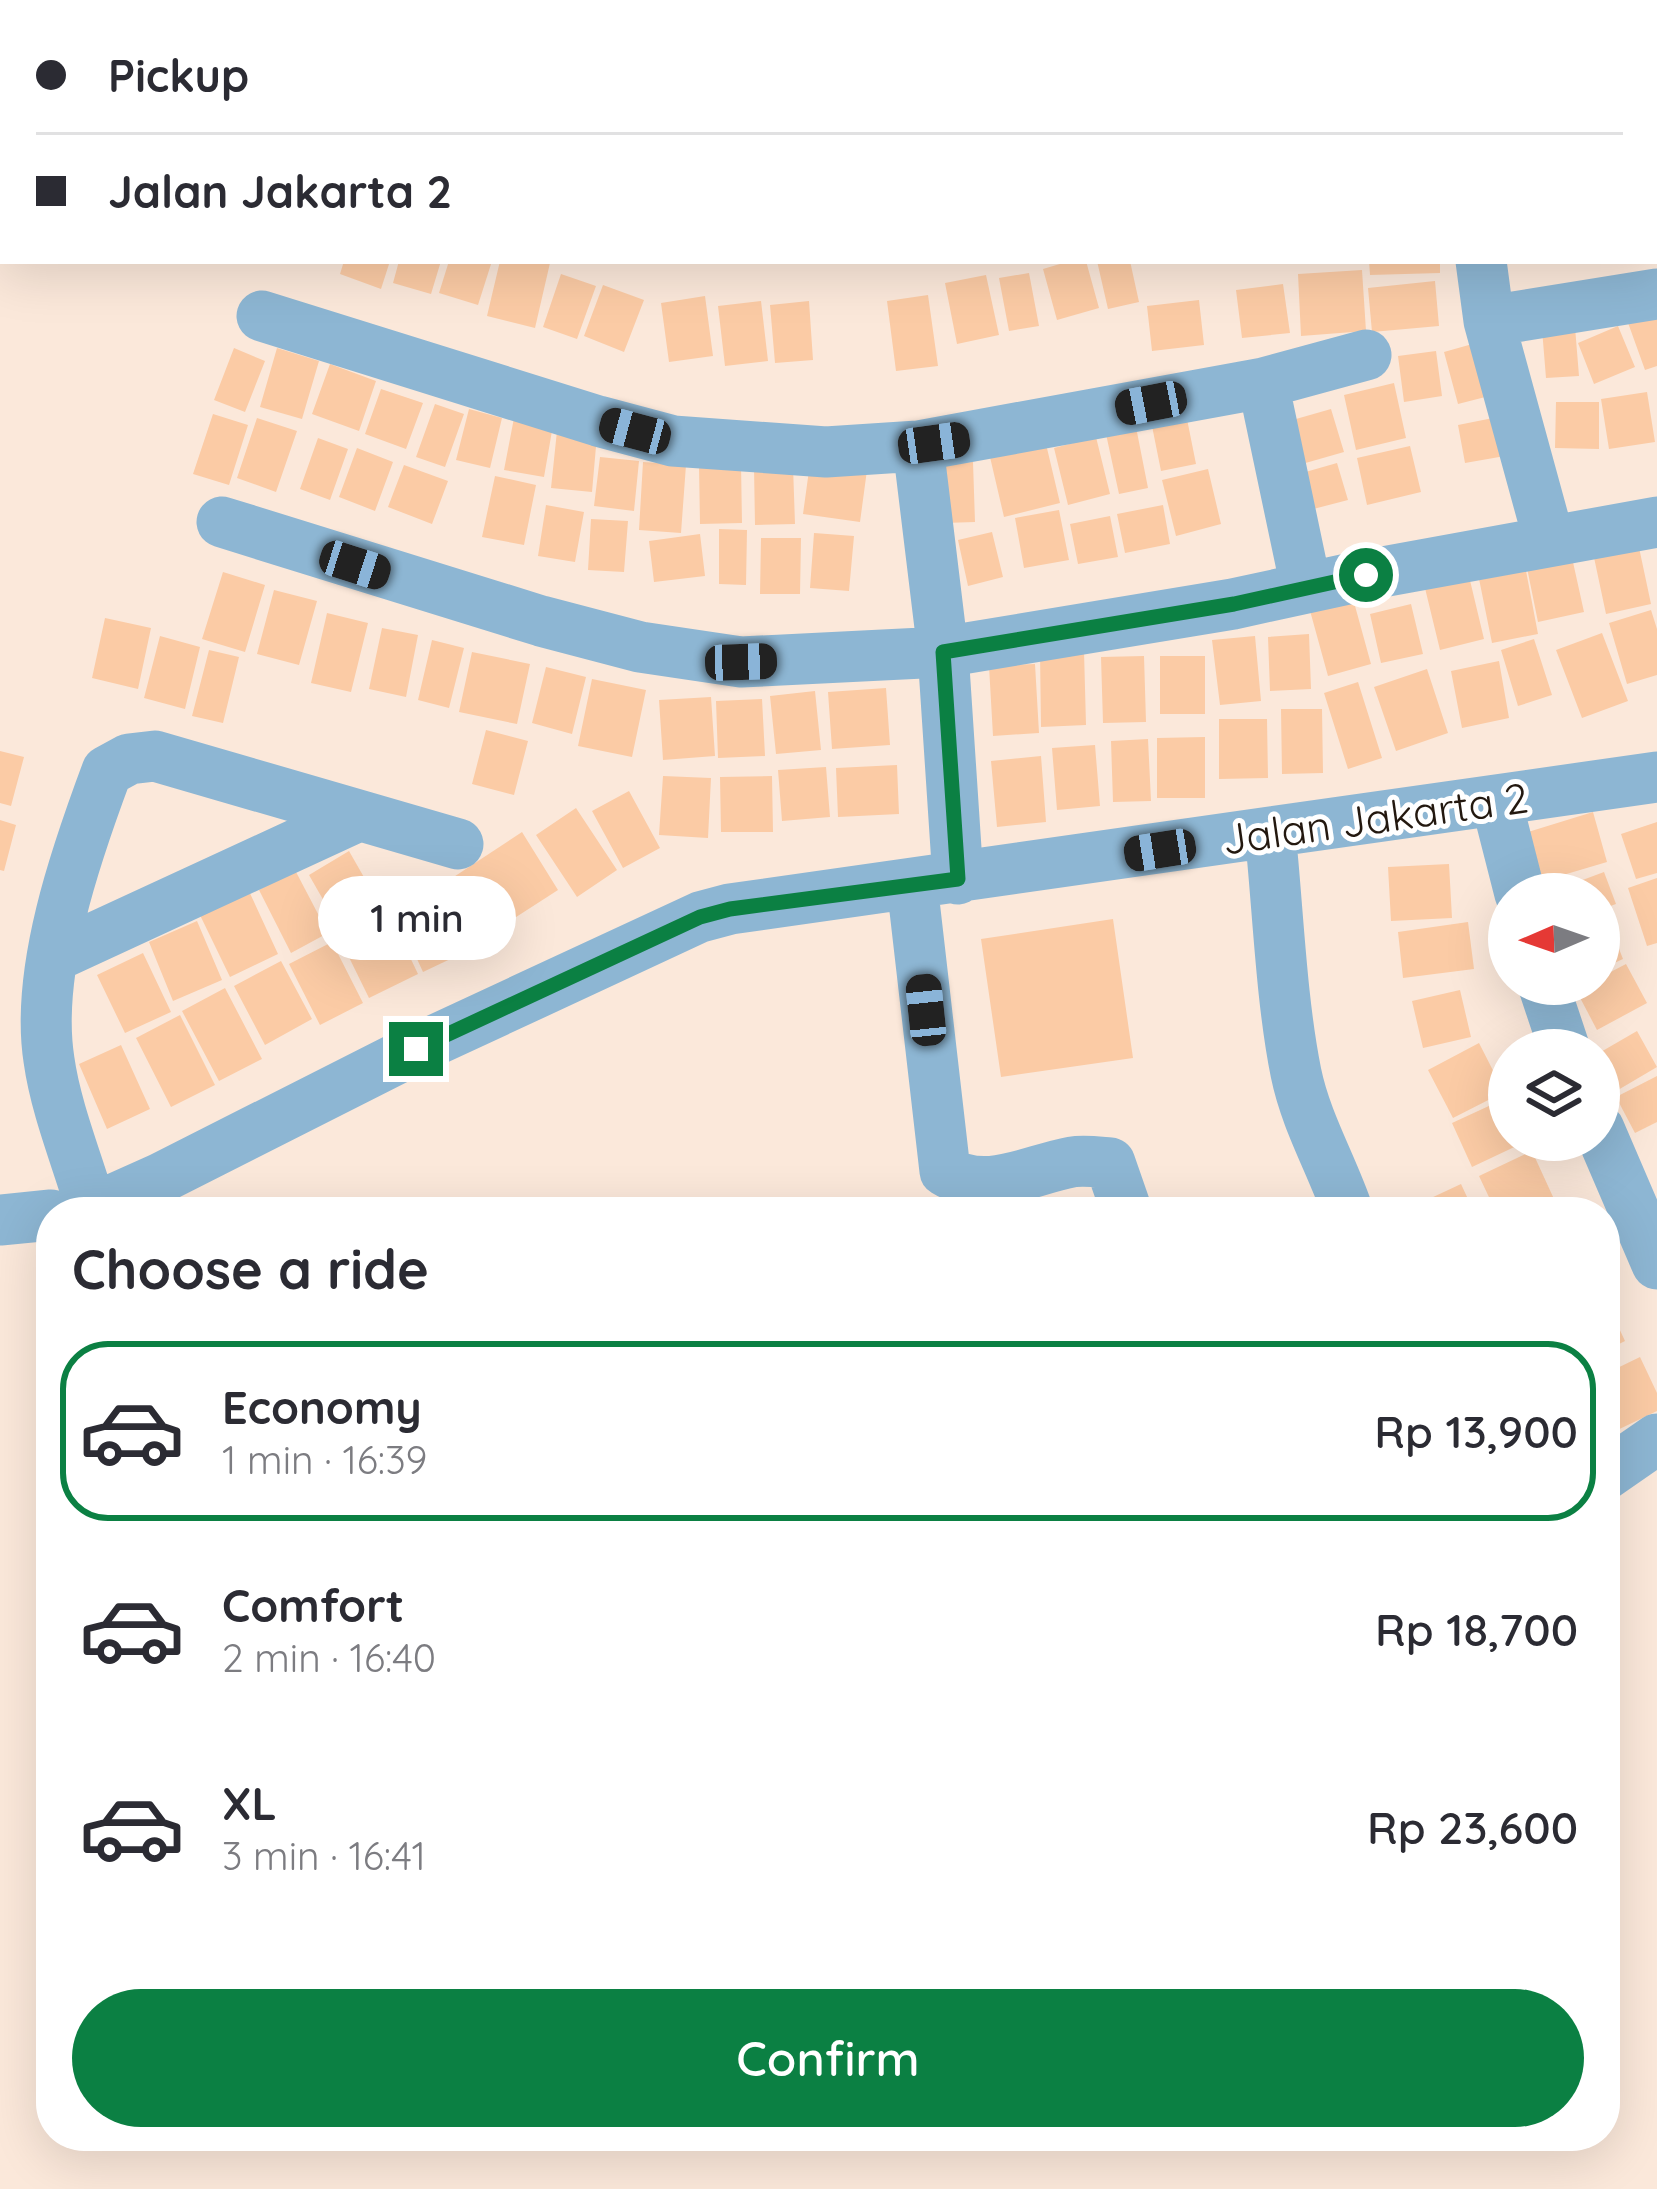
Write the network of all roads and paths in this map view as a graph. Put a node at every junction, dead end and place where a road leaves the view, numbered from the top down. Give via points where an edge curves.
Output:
1 (1481, 264) edge
2 (1657, 294) edge
3 (262, 316) dead end
4 (1490, 321) junction
5 (1366, 355) dead end
6 (1262, 383) junction
7 (918, 446) junction
8 (222, 522) dead end
9 (1657, 522) edge
10 (1549, 540) junction
11 (1306, 587) junction
12 (943, 652) junction
13 (1657, 776) edge
14 (1496, 800) junction
15 (356, 817) junction
16 (1270, 832) junction
17 (458, 844) dead end
18 (1515, 873) edge
19 (935, 882) junction
20 (55, 956) junction
21 (1612, 1161) edge
22 (84, 1197) edge
23 (118, 1197) edge
24 (1122, 1197) edge
25 (1342, 1197) edge
26 (36, 1216) edge
27 (0, 1220) edge
28 (1657, 1264) edge
29 (1657, 1439) edge
30 (1620, 1465) edge

1 - 4 street
2 - 4 street
3 - 7 street via 673,441 826,452
4 - 10 street
5 - 6 street
6 - 7 street
6 - 11 street
7 - 12 street
8 - 12 street via 542,621 717,662
9 - 10 street
10 - 11 street
11 - 12 street
12 - 19 street
13 - 14 street, Jalan Jakarta 2
14 - 16 street, Jalan Jakarta 2
14 - 18 street
15 - 17 street
15 - 20 street
15 - 20 street via 155,757 129,760 107,771 74,859
16 - 19 street, Jalan Jakarta 2
16 - 25 street via 1295,1070
19 - 23 street, Jalan Jakarta 2 via 700,917
19 - 24 street via 945,1171 966,1184 1077,1161 1110,1163
20 - 22 street via 45,1004 49,1061
21 - 28 street
26 - 27 street
29 - 30 street

